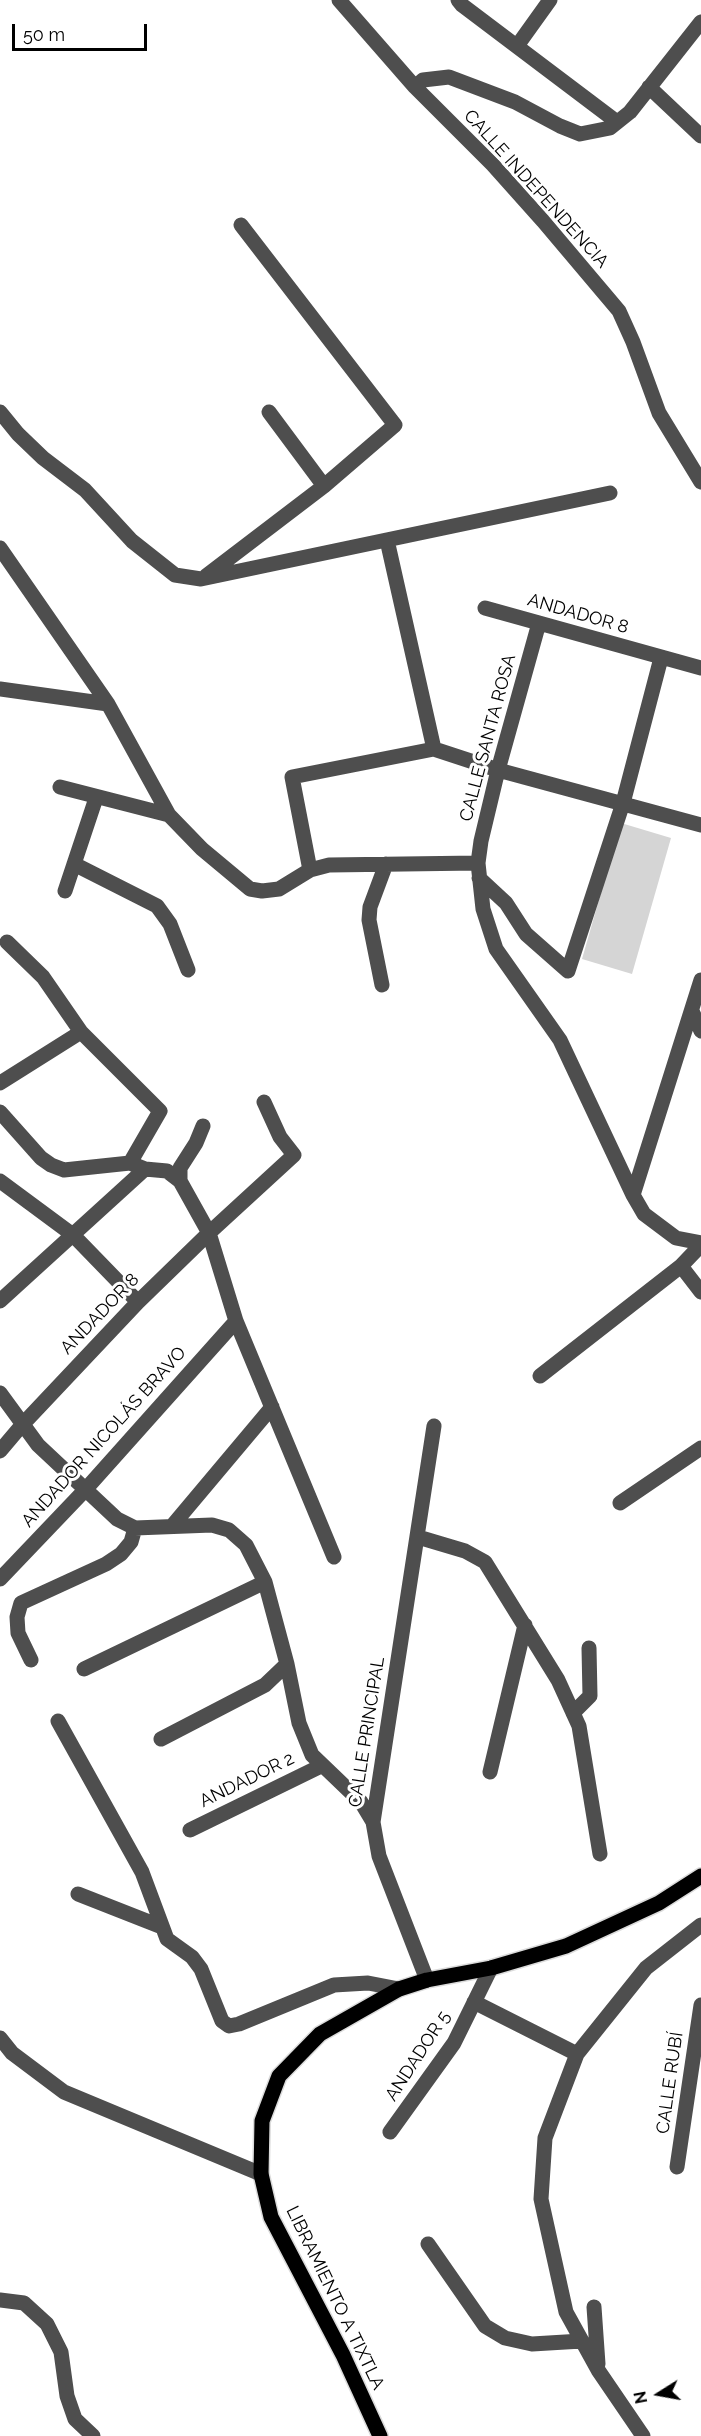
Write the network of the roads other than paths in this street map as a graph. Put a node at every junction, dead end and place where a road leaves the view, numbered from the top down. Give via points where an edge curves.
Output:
1 (339, 0) edge
2 (459, 0) edge
3 (550, 0) edge
4 (701, 22) edge
5 (517, 46) junction
6 (415, 87) junction
7 (650, 87) junction
8 (617, 122) junction
9 (701, 136) edge
10 (241, 225) dead end
11 (0, 412) edge
12 (268, 412) dead end
13 (701, 482) edge
14 (324, 486) junction
15 (610, 493) dead end
16 (387, 540) junction
17 (0, 548) edge
18 (201, 579) junction
19 (485, 608) dead end
20 (539, 623) junction
21 (661, 658) junction
22 (701, 668) edge
23 (0, 689) edge
24 (108, 704) junction
25 (434, 749) junction
26 (498, 770) junction
27 (60, 787) dead end
28 (96, 798) junction
29 (622, 803) junction
30 (169, 815) junction
31 (701, 825) edge
32 (74, 864) junction
33 (386, 864) junction
34 (310, 870) junction
35 (479, 871) junction
36 (65, 891) dead end
37 (7, 942) dead end
38 (188, 970) dead end
39 (701, 980) edge
40 (382, 985) dead end
41 (692, 1011) junction
42 (701, 1031) edge
43 (81, 1032) junction
44 (0, 1083) edge
45 (264, 1102) dead end
46 (0, 1112) edge
47 (203, 1126) dead end
48 (137, 1166) junction
49 (0, 1181) edge
50 (180, 1181) junction
51 (633, 1195) junction
52 (209, 1233) junction
53 (73, 1235) junction
54 (701, 1244) edge
55 (681, 1266) junction
56 (701, 1292) edge
57 (0, 1302) edge
58 (138, 1302) junction
59 (236, 1321) junction
60 (540, 1376) dead end
61 (0, 1394) edge
62 (272, 1407) junction
63 (22, 1425) junction
64 (434, 1426) dead end
65 (701, 1448) edge
66 (0, 1451) edge
67 (85, 1490) junction
68 (620, 1503) dead end
69 (172, 1526) junction
70 (135, 1527) junction
71 (418, 1537) junction
72 (334, 1557) dead end
73 (0, 1579) edge
74 (265, 1582) junction
75 (525, 1625) junction
76 (589, 1648) dead end
77 (32, 1660) dead end
78 (287, 1664) junction
79 (84, 1669) dead end
80 (573, 1713) junction
81 (58, 1721) dead end
82 (161, 1738) dead end
83 (321, 1766) junction
84 (490, 1772) dead end
85 (373, 1822) junction
86 (190, 1830) dead end
87 (600, 1854) dead end
88 (701, 1876) edge
89 (78, 1894) dead end
90 (701, 1925) edge
91 (162, 1927) junction
92 (491, 1968) junction
93 (427, 1980) junction
94 (399, 1989) junction
95 (474, 2002) junction
96 (701, 2005) edge
97 (0, 2038) edge
98 (577, 2054) junction
99 (390, 2132) dead end
100 (677, 2167) dead end
101 (261, 2174) junction
102 (428, 2244) dead end
103 (0, 2300) edge
104 (594, 2307) dead end
105 (582, 2341) junction
106 (598, 2370) junction
107 (93, 2436) edge
108 (380, 2436) edge
109 (643, 2436) edge

1 - 6 street
2 - 5 street
3 - 5 street
4 - 7 street
5 - 8 street
6 - 8 street, CALLE INDEPENDENCIA via 423,80 449,77 515,102 580,134 610,128
6 - 13 street, CALLE INDEPENDENCIA via 536,213 619,312 659,413
7 - 8 street
7 - 9 street
10 - 14 street via 395,425
11 - 18 street via 43,458 85,490 132,541 175,575
12 - 14 street
14 - 18 street
15 - 16 street
16 - 18 street
16 - 25 street
17 - 24 street
19 - 20 street, ANDADOR 8
20 - 21 street, ANDADOR 8
20 - 26 street, CALLE SANTA ROSA
21 - 22 street, ANDADOR 8
21 - 29 street
23 - 24 street
24 - 30 street
25 - 26 street
25 - 34 street via 292,777
26 - 29 street
26 - 35 street, CALLE SANTA ROSA
27 - 28 street
28 - 30 street
28 - 32 street
29 - 31 street
29 - 35 street via 568,971 526,934
30 - 34 street via 250,889 279,889
32 - 36 street
32 - 38 street via 157,906 170,924
33 - 34 street via 329,865
33 - 35 street
33 - 40 street via 369,920
35 - 51 street, CALLE SANTA ROSA via 483,909 496,949 560,1040
37 - 43 street via 43,977
39 - 41 street
41 - 42 street
41 - 51 street
43 - 44 street
43 - 48 street via 160,1111
45 - 52 street, ANDADOR 8 via 280,1137 294,1155
46 - 48 street via 51,1165 64,1170
47 - 50 street via 180,1168
48 - 50 street via 167,1171
48 - 53 street
49 - 53 street
50 - 52 street
51 - 54 street, CALLE SANTA ROSA via 644,1214 676,1238
52 - 58 street, ANDADOR 8
52 - 59 street
53 - 57 street
53 - 58 street
54 - 55 street
55 - 56 street
55 - 60 street
58 - 63 street, ANDADOR 8
59 - 62 street
59 - 67 street, ANDADOR NICOLÁS BRAVO
61 - 63 street
62 - 69 street
62 - 72 street
63 - 66 street, ANDADOR 8
63 - 67 street
64 - 71 street, CALLE PRINCIPAL
65 - 68 street
67 - 70 street via 117,1519
67 - 73 street, ANDADOR NICOLÁS BRAVO
69 - 70 street
69 - 74 street via 212,1525 229,1530 246,1545
70 - 77 street via 131,1542 106,1564 21,1603 18,1633
71 - 75 street via 465,1551 485,1562
71 - 85 street, CALLE PRINCIPAL
74 - 78 street
74 - 79 street
75 - 80 street
75 - 84 street
76 - 80 street via 590,1696
78 - 82 street via 265,1685
78 - 83 street via 299,1723 312,1755
80 - 87 street via 579,1726
81 - 91 street via 142,1872
83 - 85 street via 361,1802
83 - 86 street, ANDADOR 2
85 - 93 street, CALLE PRINCIPAL via 379,1856
88 - 92 main road, LIBRAMIENTO A TIXTLA via 659,1904 566,1946
89 - 91 street
90 - 98 street via 646,1968
91 - 94 street via 166,1939 192,1957 201,1969 222,2021 229,2026 334,1985 368,1983
92 - 93 main road, LIBRAMIENTO A TIXTLA
92 - 95 street, ANDADOR 5
93 - 94 main road, LIBRAMIENTO A TIXTLA
94 - 101 main road, LIBRAMIENTO A TIXTLA via 320,2034 279,2076 262,2121
95 - 98 street
95 - 99 street, ANDADOR 5 via 454,2043
96 - 100 street, CALLE RUBÍ
97 - 101 street via 12,2053 64,2092
98 - 105 street via 545,2138 541,2199 566,2312
101 - 108 main road, LIBRAMIENTO A TIXTLA via 271,2217
102 - 105 street via 485,2326 505,2338 532,2344
103 - 107 street via 24,2303 46,2324 61,2352 67,2396 75,2419
104 - 106 street
105 - 106 street
106 - 109 street

